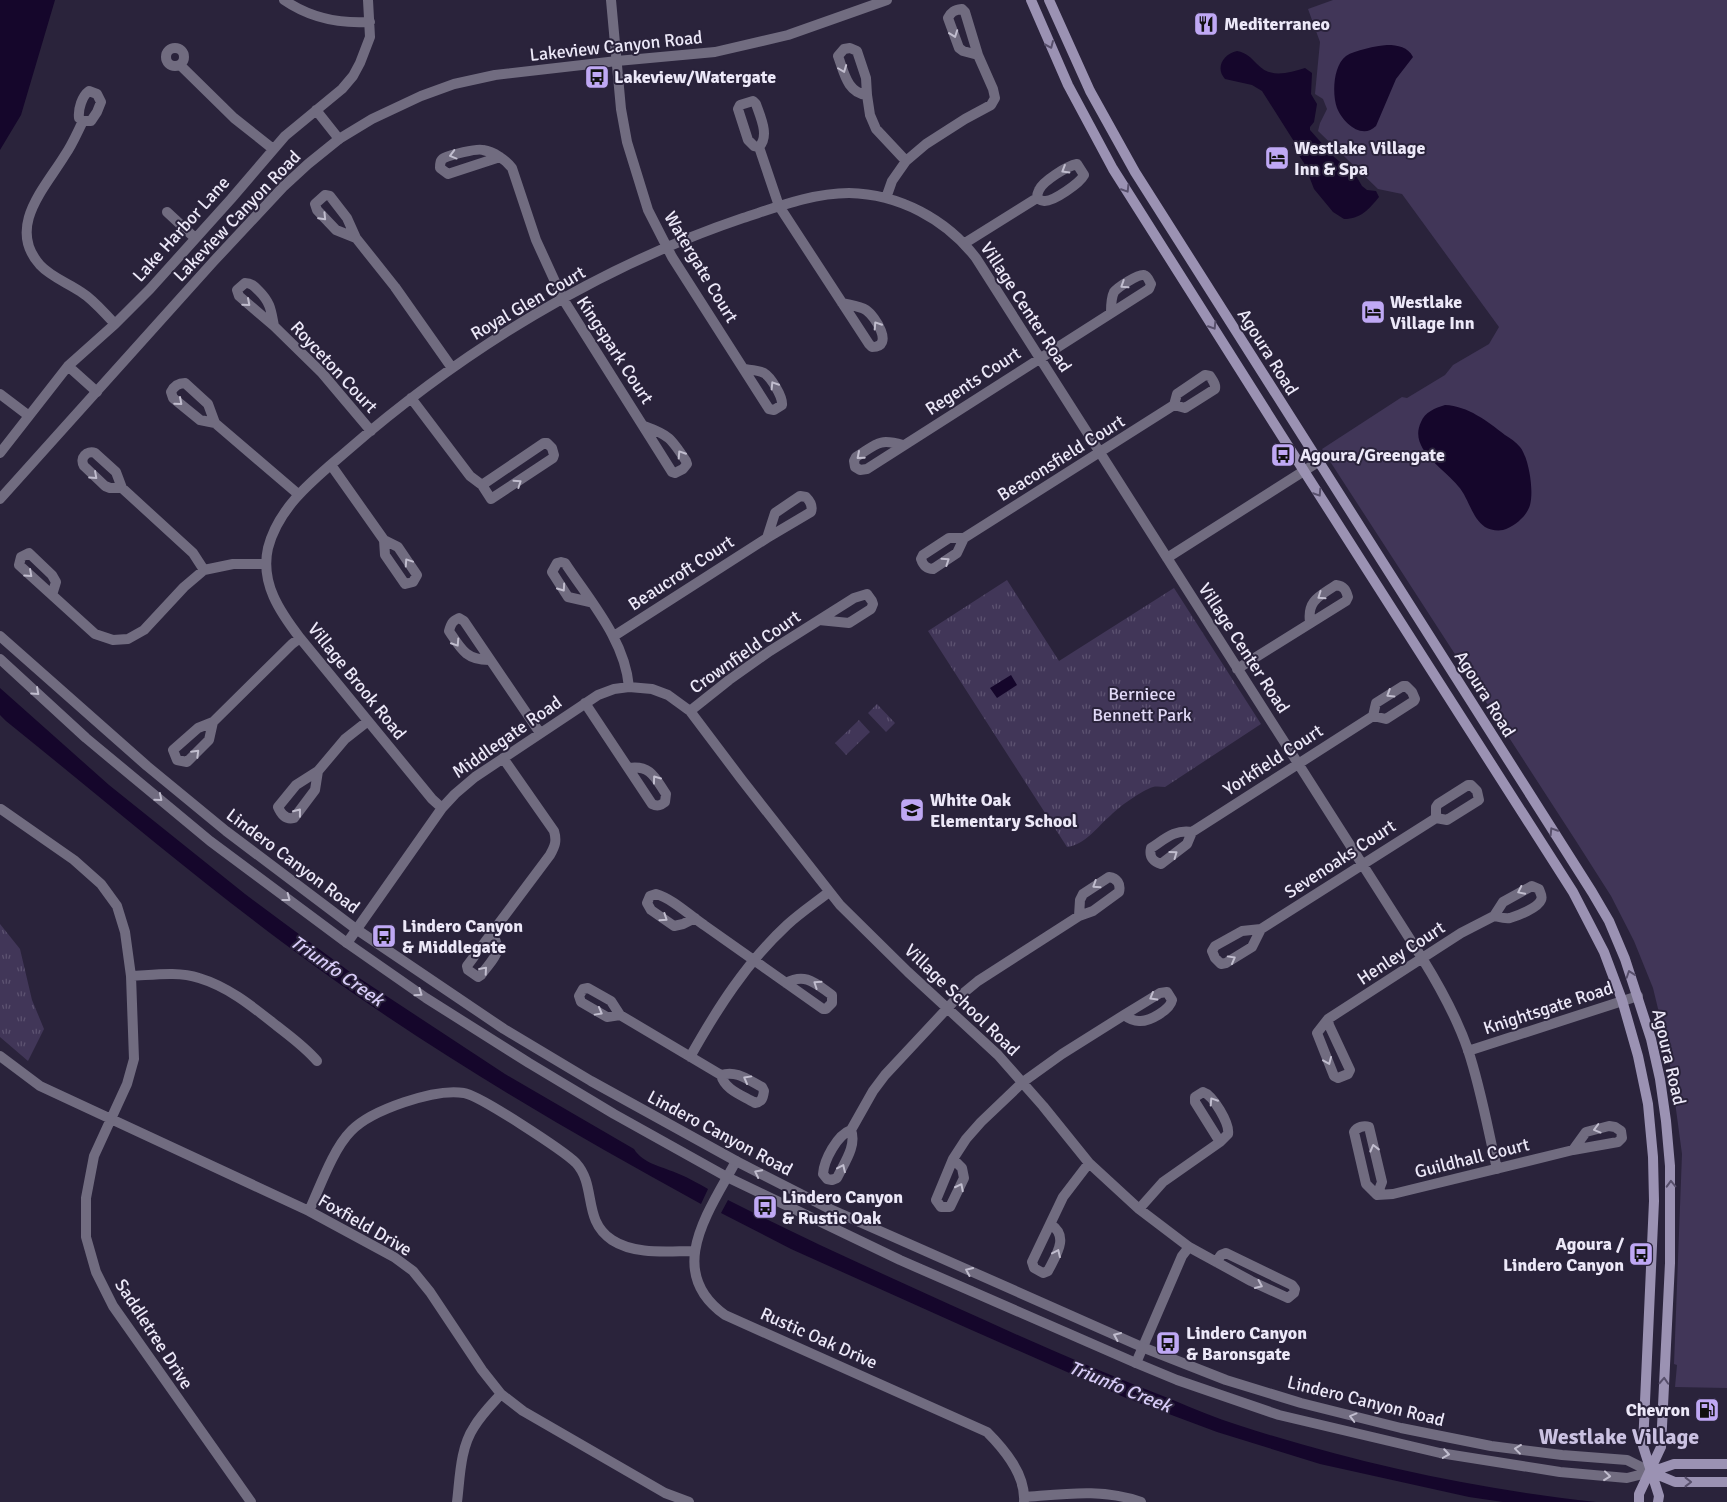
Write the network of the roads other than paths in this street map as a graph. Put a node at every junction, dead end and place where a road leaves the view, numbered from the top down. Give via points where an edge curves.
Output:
1 (284, 0) edge
2 (368, 0) edge
3 (611, 0) edge
4 (887, 0) edge
5 (1031, 0) edge
6 (1049, 0) edge
7 (370, 22) junction
8 (978, 55) dead end
9 (617, 60) junction
10 (180, 64) dead end
11 (866, 95) dead end
12 (316, 110) junction
13 (83, 121) dead end
14 (339, 139) junction
15 (759, 147) dead end
16 (273, 149) junction
17 (500, 157) junction
18 (906, 161) junction
19 (886, 198) junction
20 (1037, 198) junction
21 (780, 206) junction
22 (166, 212) dead end
23 (195, 238) junction
24 (356, 238) dead end
25 (965, 244) junction
26 (667, 248) junction
27 (563, 299) junction
28 (842, 303) junction
29 (1111, 312) dead end
30 (115, 324) junction
31 (274, 326) dead end
32 (1039, 358) junction
33 (68, 366) junction
34 (452, 368) junction
35 (744, 369) dead end
36 (97, 392) junction
37 (0, 394) edge
38 (411, 398) junction
39 (1174, 405) dead end
40 (30, 416) junction
41 (215, 423) junction
42 (644, 426) junction
43 (371, 430) junction
44 (903, 445) dead end
45 (1100, 453) junction
46 (0, 454) edge
47 (1318, 462) junction
48 (331, 465) junction
49 (1304, 471) junction
50 (482, 485) junction
51 (122, 488) dead end
52 (298, 494) junction
53 (0, 499) edge
54 (767, 538) junction
55 (964, 538) dead end
56 (384, 540) dead end
57 (1167, 558) junction
58 (266, 564) junction
59 (204, 570) junction
60 (52, 595) dead end
61 (590, 602) dead end
62 (819, 620) junction
63 (1310, 622) dead end
64 (0, 636) edge
65 (614, 636) junction
66 (300, 638) junction
67 (0, 659) edge
68 (490, 660) dead end
69 (1237, 669) junction
70 (628, 687) junction
71 (585, 703) junction
72 (690, 711) junction
73 (1373, 716) dead end
74 (368, 720) junction
75 (213, 722) dead end
76 (540, 733) junction
77 (709, 736) joint
78 (503, 758) junction
79 (1298, 763) junction
80 (629, 768) dead end
81 (318, 771) junction
82 (442, 808) junction
83 (1, 809) dead end
84 (1436, 818) dead end
85 (1192, 832) dead end
86 (1362, 864) junction
87 (829, 892) junction
88 (1079, 916) dead end
89 (1494, 916) dead end
90 (694, 918) dead end
91 (356, 929) junction
92 (1261, 929) junction
93 (491, 933) dead end
94 (347, 943) junction
95 (1422, 958) junction
96 (754, 960) junction
97 (131, 976) junction
98 (786, 983) dead end
99 (1638, 996) junction
100 (1622, 1000) junction
101 (948, 1008) junction
102 (620, 1015) dead end
103 (1124, 1015) dead end
104 (1328, 1019) junction
105 (1468, 1051) junction
106 (0, 1056) edge
107 (690, 1057) junction
108 (317, 1061) dead end
109 (721, 1075) dead end
110 (1023, 1082) junction
111 (111, 1119) junction
112 (851, 1130) dead end
113 (1220, 1142) dead end
114 (1573, 1150) dead end
115 (953, 1159) dead end
116 (736, 1161) junction
117 (1089, 1163) junction
118 (1498, 1169) junction
119 (727, 1177) junction
120 (1377, 1194) junction
121 (1654, 1201) junction
122 (1671, 1202) junction
123 (1139, 1209) junction
124 (309, 1211) junction
125 (1050, 1224) dead end
126 (1189, 1247) junction
127 (694, 1251) junction
128 (1216, 1262) junction
129 (1142, 1347) junction
130 (1136, 1363) junction
131 (501, 1394) junction
132 (1401, 1428) junction
133 (1398, 1444) junction
134 (1727, 1464) edge
135 (1651, 1472) junction
136 (1727, 1482) edge
137 (1024, 1500) edge
138 (250, 1502) edge
139 (456, 1502) edge
140 (688, 1502) edge
141 (1141, 1502) edge
142 (1639, 1502) edge
143 (1658, 1502) edge

1 - 7 street via 304,13 326,19
2 - 7 street, Lake Harbor Lane
3 - 9 street, Watergate Court
4 - 9 street, Lakeview Canyon Road via 763,42 715,52
5 -> 49 main road, Agoura Road via 1068,85 1113,169
6 - 47 main road, Agoura Road via 1090,92 1131,165
7 - 12 street, Lake Harbor Lane via 366,51 352,76 342,89
8 - 18 street via 993,89 995,98 991,105 926,144
9 - 14 street, Lakeview Canyon Road via 495,75 454,84 391,109
9 - 26 street, Watergate Court via 627,142 648,210
10 - 16 street via 234,118
11 - 18 street via 876,129
12 - 14 street
12 - 16 street, Lake Harbor Lane
13 - 30 street via 36,199 27,222 26,238 40,265 83,293
14 - 36 street, Lakeview Canyon Road via 283,187
15 - 21 street
16 - 23 street, Lake Harbor Lane
17 -> 17 street via 478,149 444,158 440,168 448,174
17 - 27 street, Kingspark Court via 512,168 536,240
18 - 19 street via 892,181
19 - 21 street, Royal Glen Court via 827,194
19 - 25 street, Village Center Road via 916,208
20 -> 20 street via 1043,202 1051,200 1074,186 1084,175 1081,169 1077,164 1070,166 1043,184
20 - 25 street
21 - 26 street, Royal Glen Court via 719,226
21 - 28 street
22 - 23 street
23 - 30 street, Lake Harbor Lane
24 - 34 street
25 - 32 street, Village Center Road
26 - 27 street, Royal Glen Court
26 - 35 street, Watergate Court
27 - 34 street, Royal Glen Court
27 - 42 street, Kingspark Court
28 -> 28 street via 869,344 879,346 883,334 866,310
29 - 32 street, Regents Court
30 - 33 street, Lake Harbor Lane
31 - 43 street, Royceton Court via 322,372
32 - 44 street, Regents Court
32 - 45 street, Village Center Road
33 - 36 street
33 - 40 street, Lake Harbor Lane
34 - 38 street, Royal Glen Court
36 - 53 street, Lakeview Canyon Road
37 - 40 street
38 - 43 street, Royal Glen Court
38 - 50 street via 470,476
39 - 45 street, Beaconsfield Court
40 - 46 street, Lake Harbor Lane
41 -> 41 street via 208,404 185,383 173,387 173,398 200,420
41 - 52 street
42 -> 42 street, Kingspark Court via 672,472 683,469 686,461 673,440
43 - 48 street, Royal Glen Court
45 - 55 street, Beaconsfield Court
45 - 57 street, Village Center Road
47 - 49 street
99 -> 47 main road, Agoura Road via 1625,959 1592,892
48 - 52 street, Royal Glen Court
48 - 56 street
49 - 57 street
49 -> 100 main road, Agoura Road via 1573,892 1604,952
50 -> 50 street via 492,500 553,458 552,448 544,443
51 - 59 street via 193,553
52 - 58 street, Royal Glen Court via 274,530
54 - 54 street, Beaucroft Court via 811,512 806,497 800,496 778,510
54 - 65 street, Beaucroft Court
57 - 69 street, Village Center Road
58 - 59 street via 233,564
58 - 66 street, Village Brook Road via 274,600
59 - 60 street via 144,630 128,639 113,640 95,634
61 - 65 street
62 - 62 street, Crownfield Court via 862,594 867,594 873,604 872,609 849,623
62 - 72 street, Crownfield Court via 738,674
63 - 69 street
64 - 91 street, Lindero Canyon Road via 147,766 226,831
65 - 70 street via 626,665
66 - 74 street, Village Brook Road
66 - 75 street
67 -> 94 street, Lindero Canyon Road via 86,738 210,841
68 - 76 street
69 - 79 street, Village Center Road
70 - 71 street, Middlegate Road via 614,689
70 - 72 street, Middlegate Road via 652,689 668,695
71 - 76 street, Middlegate Road
71 - 80 street
72 - 77 street, Middlegate Road
73 - 79 street, Yorkfield Court
74 - 81 street via 345,739
74 - 82 street, Village Brook Road
76 - 78 street, Middlegate Road
77 - 87 street, Village School Road
78 - 82 street, Middlegate Road via 474,777
78 - 93 street via 554,831 556,840 550,855
79 - 85 street, Yorkfield Court
79 - 86 street, Village Center Road
81 -> 81 street via 296,785 278,807 287,818 294,818 315,790
82 - 91 street, Middlegate Road
83 - 97 street, Saddletree Drive via 74,860 102,884 117,906 125,932
84 - 86 street, Sevenoaks Court
86 - 92 street, Sevenoaks Court
86 - 95 street, Village Center Road
87 - 96 street via 787,925
87 - 101 street, Village School Road via 854,920
88 - 101 street via 978,981
89 - 95 street, Henley Court
90 - 96 street
91 - 94 street, Middlegate Road
116 -> 91 street, Lindero Canyon Road via 599,1086 504,1029
92 -> 92 street, Sevenoaks Court via 1242,931 1215,946 1212,951 1215,958 1221,964 1226,963 1252,947
94 -> 119 street, Lindero Canyon Road via 529,1063
95 - 104 street, Henley Court
95 - 105 street, Village Center Road via 1439,985
96 - 98 street
96 - 107 street via 732,987
97 - 108 street via 175,974 198,977 225,988 254,1007
97 - 111 street, Saddletree Drive via 134,1059
99 - 100 street, Knightsgate Road
122 -> 99 main road, Agoura Road via 1660,1079
100 - 105 street, Knightsgate Road
100 - 121 main road, Agoura Road via 1648,1104
101 - 110 street, Village School Road
101 - 112 street via 886,1075
102 - 107 street
103 - 110 street
104 -> 104 street via 1317,1033 1334,1076 1338,1078 1350,1070
105 - 118 street, Village Center Road
106 - 111 street, Foxfield Drive via 40,1086
107 - 109 street
110 - 115 street via 981,1122
110 - 117 street, Village School Road
111 - 124 street, Foxfield Drive
111 - 138 street, Saddletree Drive via 94,1156 86,1198 86,1237 96,1272 113,1306
113 - 123 street via 1163,1182
114 - 118 street, Guildhall Court
116 - 119 street, Rustic Oak Drive
129 -> 116 street, Lindero Canyon Road via 830,1209
117 - 123 street, Village School Road
117 - 125 street via 1063,1197
118 - 120 street, Guildhall Court via 1393,1194
119 - 127 street, Rustic Oak Drive via 697,1236
119 - 130 street, Lindero Canyon Road via 900,1260
120 -> 120 street via 1382,1182 1368,1128 1359,1127 1354,1132 1366,1184
121 - 122 main road
121 - 135 main road, Agoura Road via 1643,1446
135 -> 122 main road, Agoura Road via 1660,1447
123 - 126 street, Village School Road
124 - 127 street via 341,1143 368,1117 428,1095 464,1092 558,1148 577,1164 587,1184 594,1220 611,1239 623,1246 642,1250
124 - 131 street, Foxfield Drive via 394,1257 413,1271
126 - 128 street, Village School Road
126 - 129 street via 1182,1256
127 - 137 street, Rustic Oak Drive via 699,1283 714,1307 725,1315 987,1432 1004,1449 1019,1474
128 -> 128 street, Village School Road via 1288,1298 1294,1293 1292,1285 1226,1252
129 - 130 street
132 -> 129 street, Lindero Canyon Road via 1226,1380
130 - 133 street, Lindero Canyon Road via 1280,1415
131 - 139 street via 469,1435
131 - 140 street, Foxfield Drive via 532,1417 665,1493
132 - 133 street
135 -> 132 street, Lindero Canyon Road via 1627,1460 1491,1446
133 -> 135 street, Lindero Canyon Road via 1560,1472 1626,1478
134 - 135 main road, Lindero Canyon Road via 1674,1464
135 -> 136 main road, Lindero Canyon Road via 1675,1482
135 - 142 main road, Agoura Road via 1639,1494
135 - 143 main road, Agoura Road
137 - 141 street via 1090,1492

